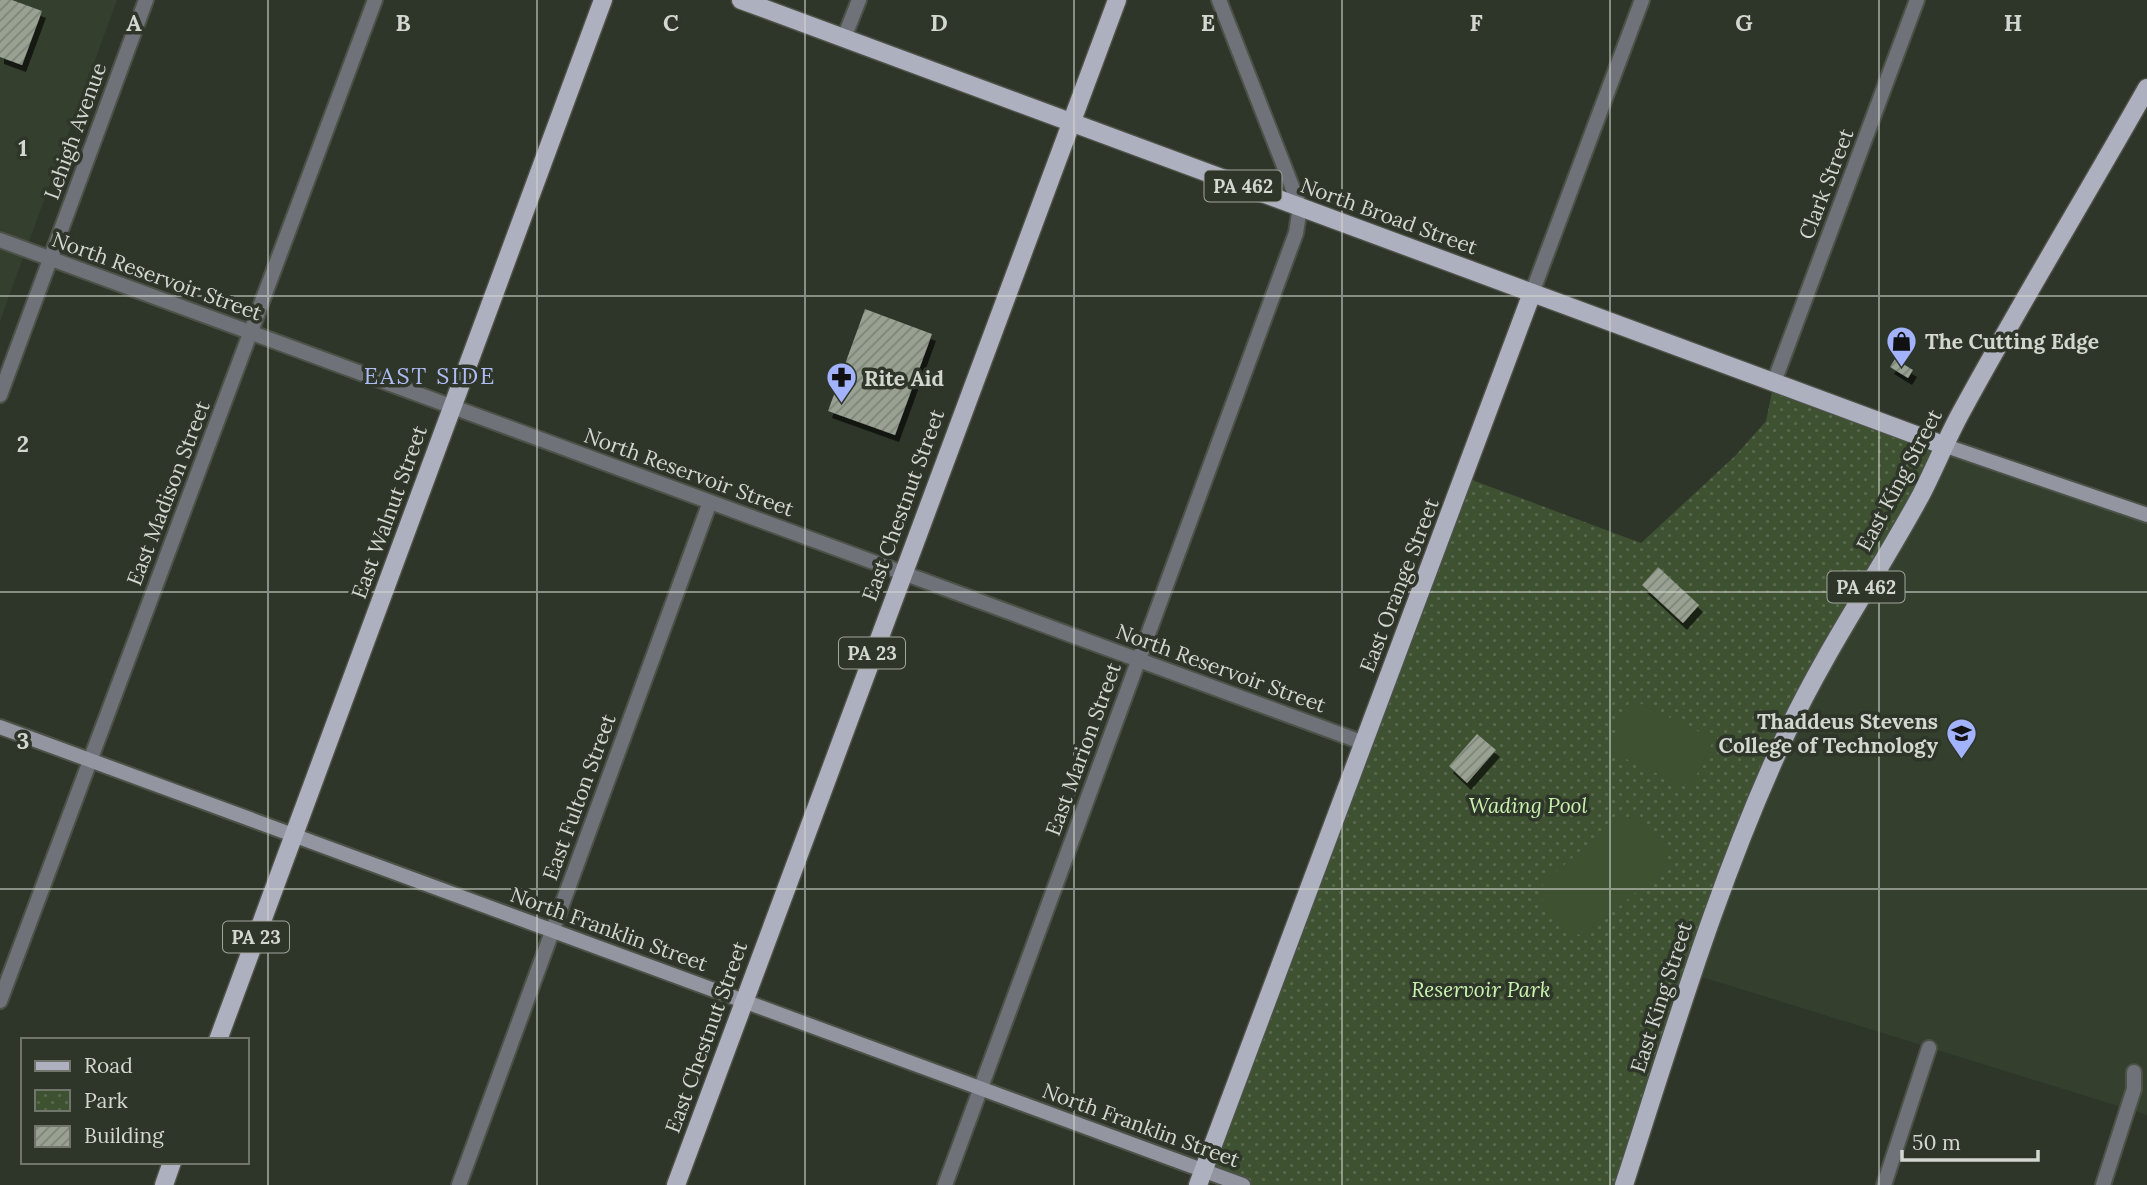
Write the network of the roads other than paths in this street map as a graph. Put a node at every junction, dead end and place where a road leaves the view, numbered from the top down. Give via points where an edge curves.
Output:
1 (146, 0) edge
2 (375, 0) edge
3 (603, 0) edge
4 (741, 0) edge
5 (859, 0) edge
6 (1116, 0) edge
7 (1219, 0) edge
8 (1642, 0) edge
9 (1917, 0) edge
10 (844, 38) junction
11 (2147, 88) edge
12 (1071, 122) junction
13 (1300, 207) junction
14 (0, 240) edge
15 (50, 259) junction
16 (1532, 293) junction
17 (250, 333) junction
18 (1774, 382) junction
19 (0, 395) edge
20 (452, 407) junction
21 (1943, 445) junction
22 (710, 502) junction
23 (2147, 515) edge
24 (902, 573) junction
25 (1139, 660) junction
26 (0, 727) edge
27 (1364, 743) junction
28 (90, 760) junction
29 (293, 835) junction
30 (552, 930) junction
31 (0, 1001) edge
32 (744, 1001) junction
33 (219, 1038) edge
34 (1928, 1048) dead end
35 (2134, 1072) dead end
36 (980, 1088) junction
37 (171, 1164) edge
38 (1201, 1178) edge
39 (164, 1185) edge
40 (459, 1185) edge
41 (676, 1185) edge
42 (944, 1185) edge
43 (1243, 1185) edge
44 (1624, 1185) edge
45 (1884, 1185) edge
46 (2103, 1185) edge

1 - 15 street, Lehigh Avenue
2 - 17 street, East Madison Street
3 - 20 main road, East Walnut Street / PA 23
4 - 10 main road, North Broad Street / PA 462
5 - 10 street
6 - 12 main road, East Chestnut Street / PA 23
7 - 13 street
8 - 16 street, East Orange Street
9 - 18 street, Clark Street
10 - 12 main road, North Broad Street / PA 462
11 - 21 main road, East King Street / PA 462
12 - 13 main road, North Broad Street / PA 462
12 - 24 main road, East Chestnut Street / PA 23
13 - 16 main road, North Broad Street / PA 462
13 - 25 street, East Marion Street via 1294,240
14 - 15 street, North Reservoir Street
15 - 17 street, North Reservoir Street
15 - 19 street, Lehigh Avenue
16 - 18 main road, North Broad Street / PA 462
16 - 27 main road, East Orange Street
17 - 20 street, North Reservoir Street
17 - 28 street, East Madison Street
18 - 21 main road, North Broad Street / PA 462
20 - 22 street, North Reservoir Street
20 - 29 main road, East Walnut Street / PA 23
21 - 23 main road
21 - 44 main road, East King Street / PA 462 via 1922,493 1815,676 1761,792 1713,910
22 - 24 street, North Reservoir Street
22 - 30 street, East Fulton Street
24 - 25 street, North Reservoir Street
24 - 32 main road, East Chestnut Street / PA 23
25 - 27 street, North Reservoir Street
25 - 36 street, East Marion Street
26 - 28 main road, North Franklin Street
27 - 38 main road, East Orange Street
28 - 29 main road, North Franklin Street
28 - 31 street, East Madison Street
29 - 30 main road, North Franklin Street
29 - 33 main road, East Walnut Street / PA 23
30 - 32 main road, North Franklin Street
30 - 40 street, East Fulton Street
32 - 36 main road, North Franklin Street
32 - 41 main road, East Chestnut Street / PA 23
34 - 45 street
35 - 46 street via 2134,1089
36 - 38 main road, North Franklin Street
36 - 42 street, East Marion Street
37 - 39 main road
38 - 43 main road, North Franklin Street

